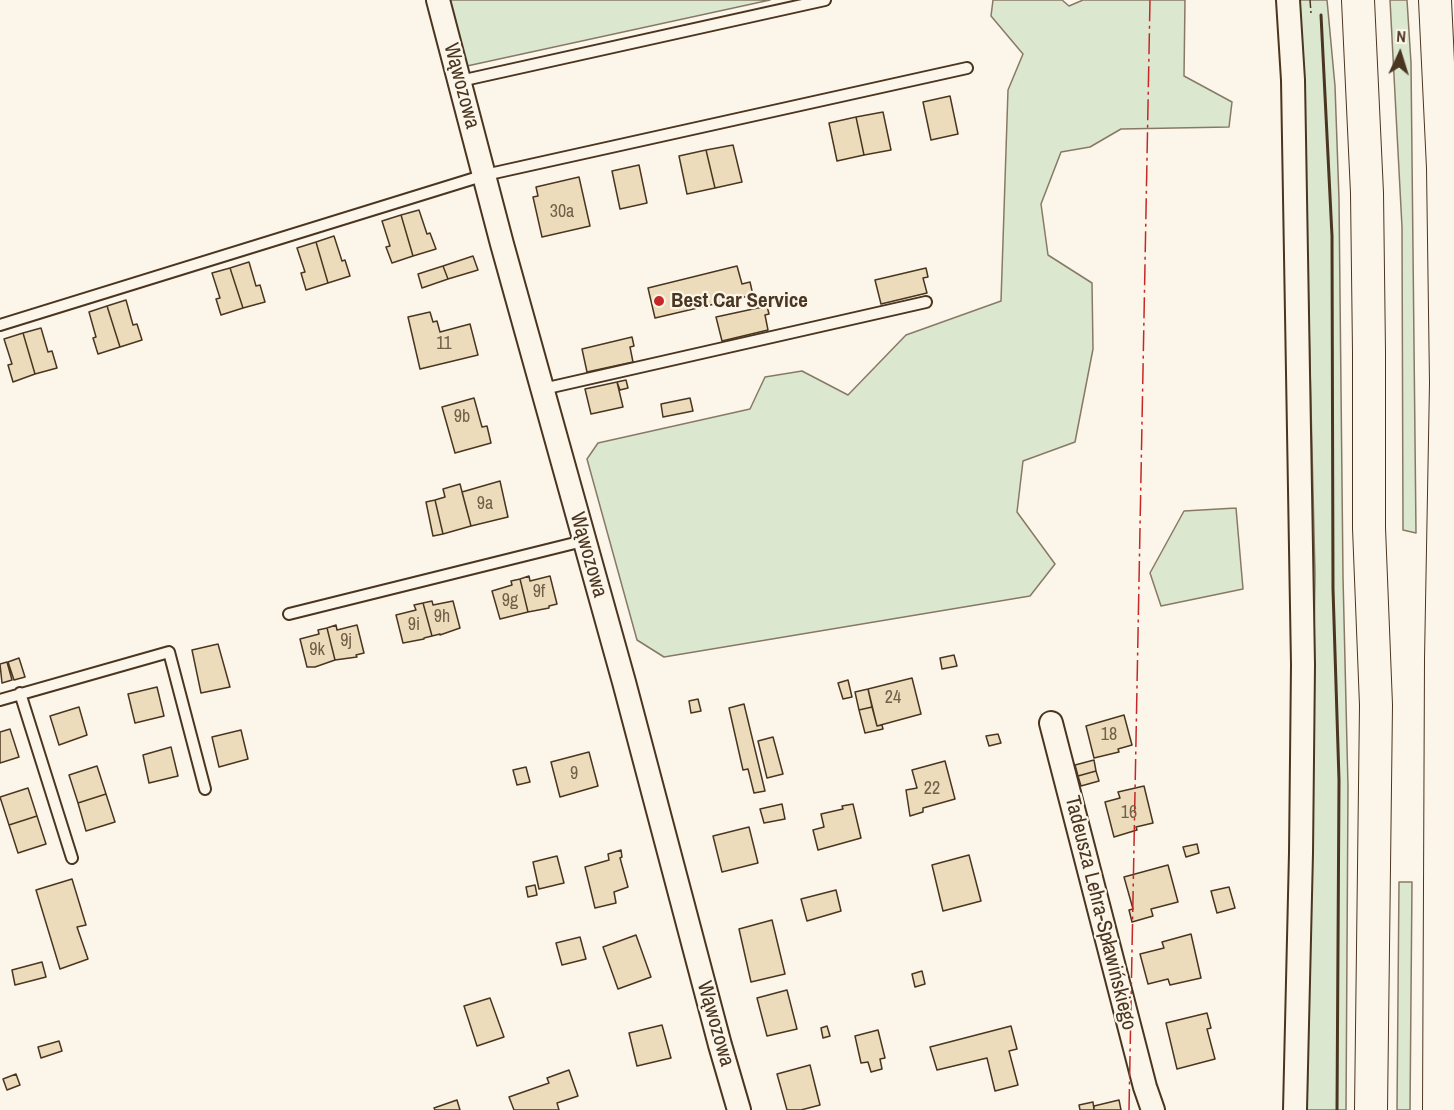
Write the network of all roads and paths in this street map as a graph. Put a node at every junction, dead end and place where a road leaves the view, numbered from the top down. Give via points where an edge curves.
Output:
1 (438, 0) edge
2 (825, 0) edge
3 (1288, 0) edge
4 (1358, 0) edge
5 (1435, 0) edge
6 (967, 68) dead end
7 (460, 81) junction
8 (485, 175) junction
9 (926, 302) dead end
10 (0, 326) edge
11 (543, 389) junction
12 (583, 541) junction
13 (289, 614) dead end
14 (20, 693) junction
15 (0, 700) edge
16 (1051, 723) dead end
17 (205, 789) dead end
18 (72, 858) dead end
19 (1152, 1107) edge
20 (739, 1110) edge
21 (1295, 1110) edge
22 (1371, 1110) edge
23 (1439, 1110) edge

1 - 7 street, Wąwozowa
2 - 7 lane
3 - 21 street via 1303,665
4 - 22 main road via 1367,193 1369,528 1376,705
5 - 23 main road via 1446,351
6 - 8 lane
7 - 8 street, Wąwozowa
8 - 10 lane
8 - 11 street, Wąwozowa
9 - 11 lane
11 - 12 street, Wąwozowa
12 - 13 lane
12 - 20 street, Wąwozowa
14 - 15 lane
14 - 17 lane via 169,652
14 - 18 lane
16 - 19 street, Tadeusza Lehra-Spławińskiego

